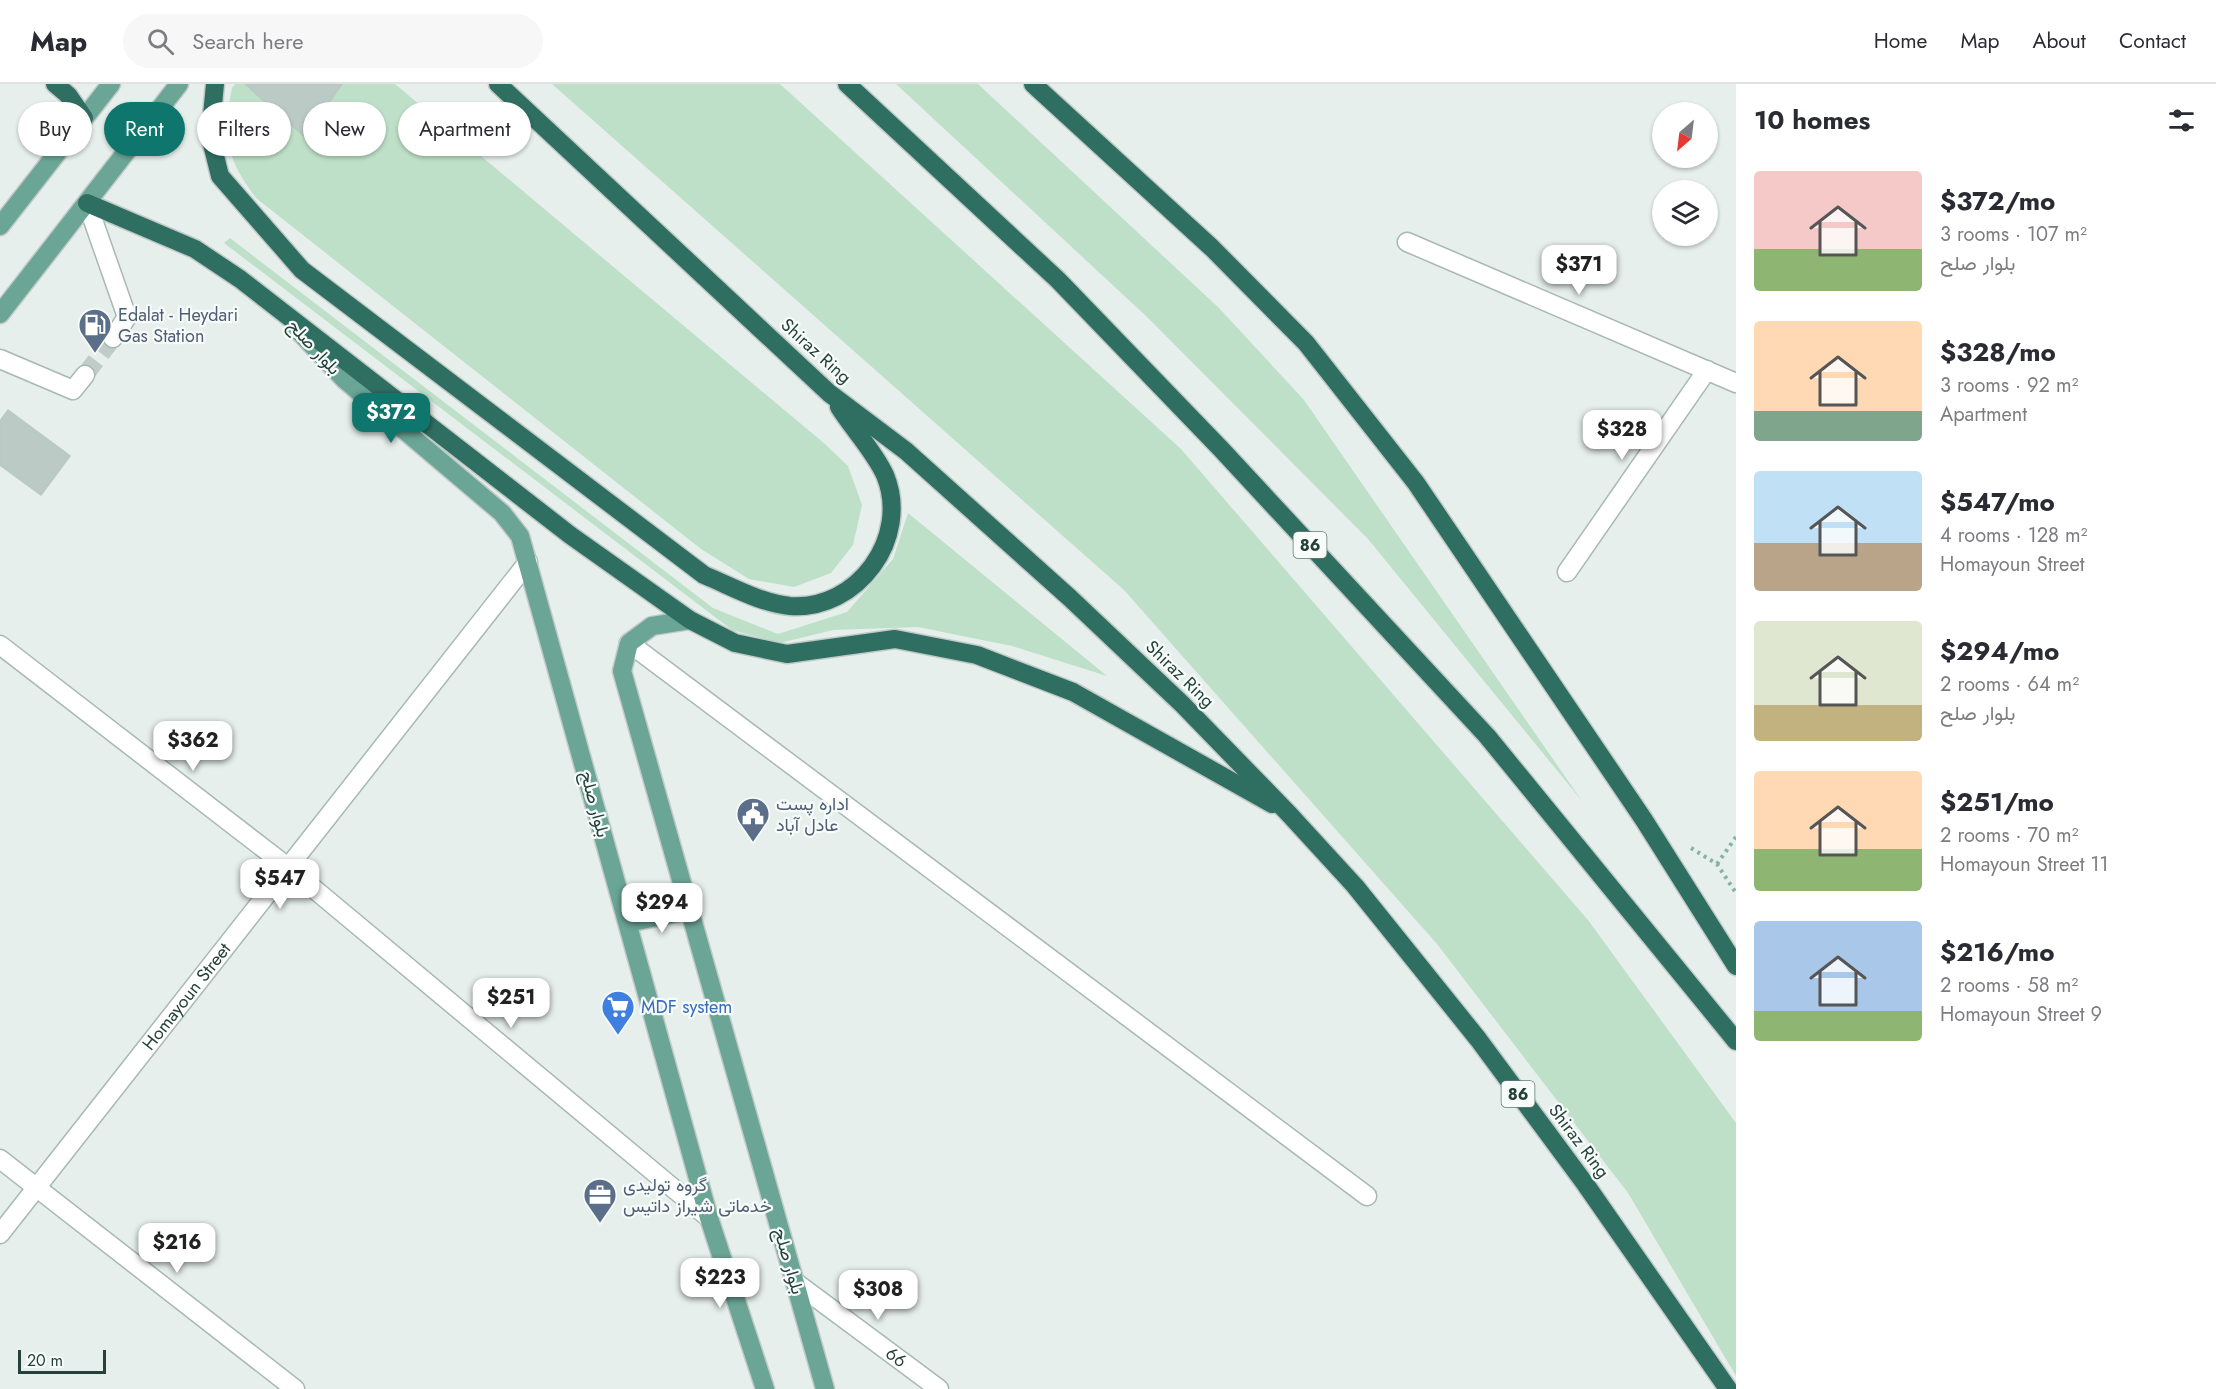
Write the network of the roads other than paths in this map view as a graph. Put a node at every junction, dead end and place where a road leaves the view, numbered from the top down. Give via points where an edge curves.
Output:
1 (55, 84) edge
2 (111, 84) edge
3 (178, 84) edge
4 (215, 84) edge
5 (498, 84) edge
6 (847, 84) edge
7 (1034, 84) edge
8 (73, 102) edge
9 (92, 108) edge
10 (54, 156) edge
11 (87, 203) junction
12 (0, 226) edge
13 (1407, 242) dead end
14 (280, 309) junction
15 (0, 314) edge
16 (113, 338) tunnel mouth
17 (0, 359) edge
18 (1707, 370) junction
19 (85, 375) tunnel mouth
20 (1736, 383) edge
21 (830, 393) junction
22 (528, 562) junction
23 (1567, 572) dead end
24 (690, 620) junction
25 (629, 643) junction
26 (0, 645) edge
27 (1289, 814) junction
28 (289, 868) junction
29 (690, 910) junction
30 (628, 922) junction
31 (1736, 966) edge
32 (1736, 1041) edge
33 (0, 1159) edge
34 (38, 1188) junction
35 (1367, 1196) dead end
36 (709, 1218) junction
37 (0, 1234) edge
38 (795, 1282) junction
39 (295, 1389) edge
40 (765, 1389) edge
41 (825, 1389) edge
42 (939, 1389) edge
43 (1728, 1389) edge

1 - 8 highway
2 - 9 main road
3 - 11 main road
4 - 21 highway via 210,136 220,176 302,270 704,574 773,603 816,605 841,595 866,575 882,553 891,525 885,477
5 - 21 highway, Shiraz Ring / 86
6 - 32 highway, 86 via 1058,280 1488,736
7 - 31 highway via 1212,248 1313,352 1416,483 1644,820
10 - 12 main road
11 - 14 highway via 195,249
11 - 15 main road
11 - 16 street via 127,317
13 - 18 street
14 - 22 main road, بلوار صلح via 345,380 502,513 520,536
14 - 24 highway via 570,535
17 - 19 street via 73,390
18 - 20 street
18 - 23 street
21 - 27 highway, Shiraz Ring / 86 via 906,451 1070,598 1182,704
22 - 28 street, Homayoun Street
22 - 30 main road, بلوار صلح
24 - 25 main road via 652,626
24 - 27 highway via 735,643 788,654 895,639 976,655 1073,692
25 - 29 main road, بلوار صلح via 622,671
25 - 35 street
26 - 28 street
27 - 43 highway, Shiraz Ring / 86 via 1355,886 1478,1039 1586,1185
28 - 34 street, Homayoun Street
28 - 36 street
29 - 30 main road
29 - 38 main road, بلوار صلح
30 - 36 main road, بلوار صلح
33 - 34 street
34 - 37 street, Homayoun Street
34 - 39 street
36 - 40 main road, بلوار صلح
38 - 41 main road, بلوار صلح
38 - 42 street, 66

